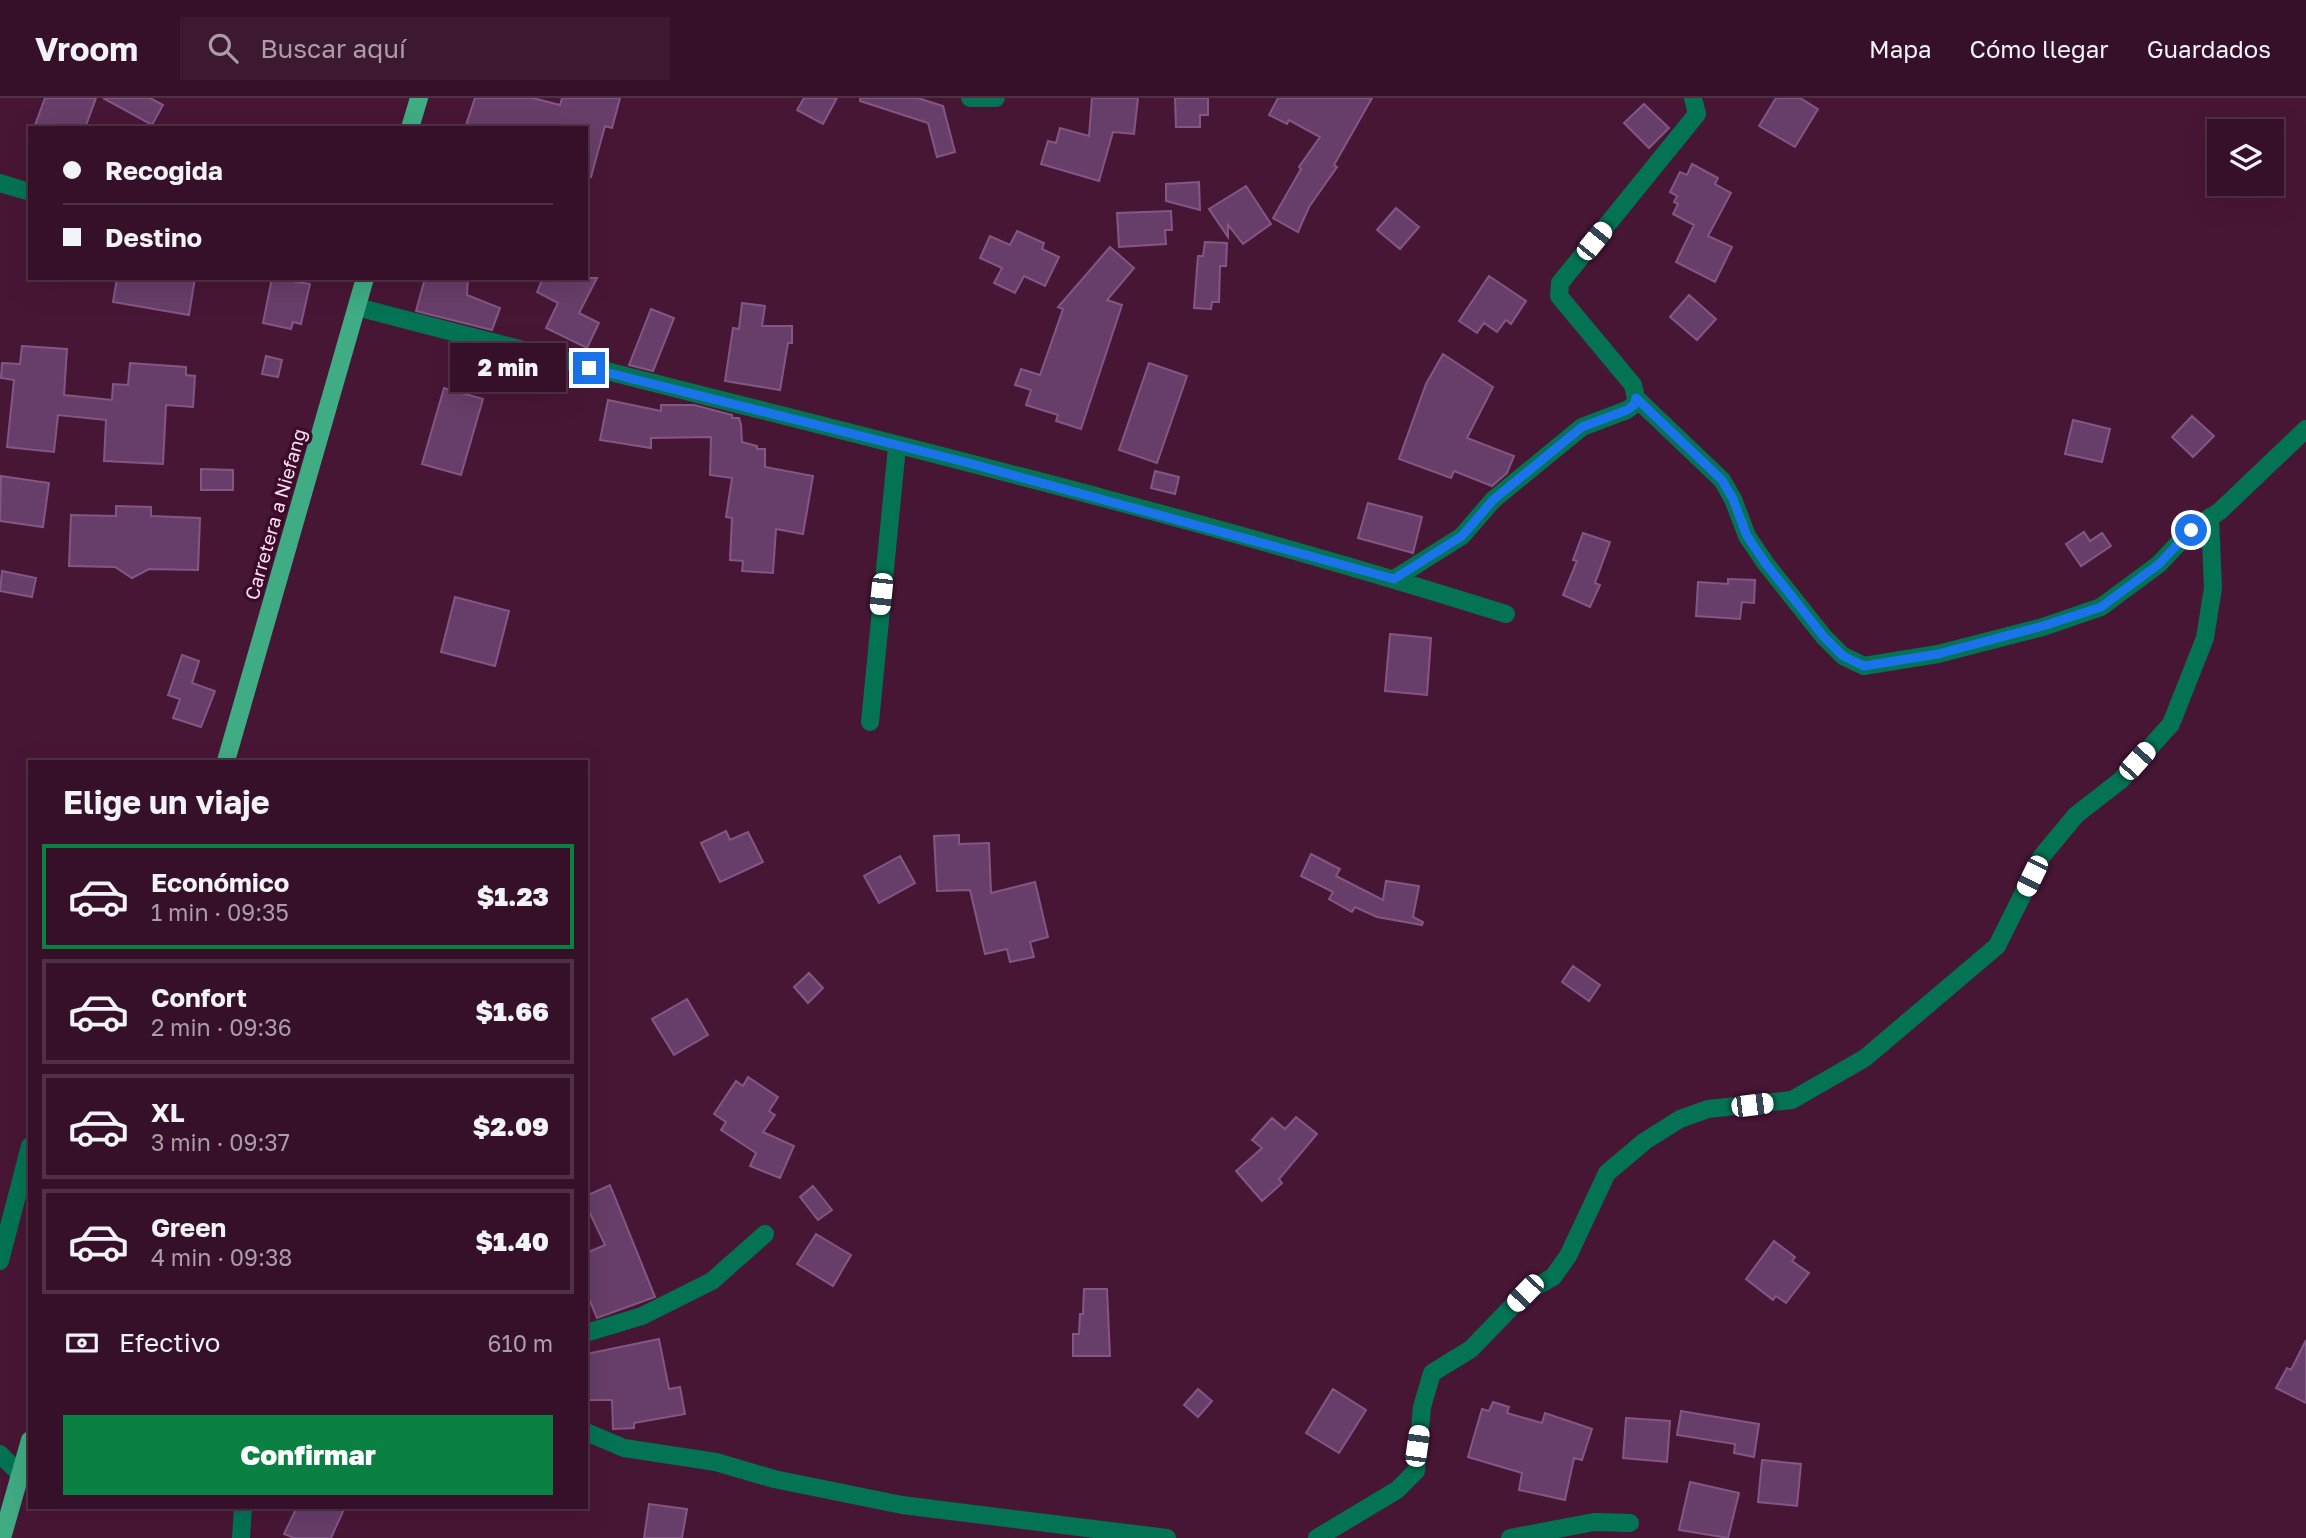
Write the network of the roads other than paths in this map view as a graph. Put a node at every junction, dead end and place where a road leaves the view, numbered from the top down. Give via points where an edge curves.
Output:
1 (419, 98) edge
2 (970, 98) edge
3 (996, 98) edge
4 (1693, 98) edge
5 (411, 126) edge
6 (0, 183) edge
7 (28, 191) edge
8 (364, 280) edge
9 (357, 307) junction
10 (1636, 398) junction
11 (2306, 429) edge
12 (897, 447) junction
13 (2210, 517) junction
14 (1394, 579) junction
15 (1506, 614) dead end
16 (870, 722) dead end
17 (226, 760) edge
18 (28, 1154) edge
19 (765, 1234) dead end
20 (0, 1261) edge
21 (588, 1332) edge
22 (588, 1433) edge
23 (28, 1447) edge
24 (0, 1454) edge
25 (20, 1474) junction
26 (243, 1509) edge
27 (1630, 1523) dead end
28 (2, 1538) edge
29 (241, 1538) edge
30 (1167, 1538) edge
31 (1317, 1538) edge
32 (1510, 1538) edge

1 - 5 main road
2 - 3 street
4 - 10 street via 1697,114 1558,290 1633,385
6 - 7 street
8 - 9 main road, Carretera a Niefang
9 - 12 street
9 - 17 main road, Carretera a Niefang
10 - 13 street via 1722,480 1747,536 1766,564 1824,637 1843,656 1864,666 1938,654 2101,607 2159,564
10 - 14 street via 1627,410 1582,427 1493,500 1462,536
11 - 13 street
12 - 14 street
12 - 16 street
13 - 31 street via 2213,589 2205,638 2171,724 2121,780 2076,815 2042,856 1997,946 1919,1015 1854,1064 1792,1100 1708,1109 1680,1119 1608,1173 1553,1277 1525,1293 1471,1349 1432,1373 1422,1407 1416,1471 1397,1490
14 - 15 street
18 - 20 street
19 - 21 street via 712,1281 642,1316
22 - 30 street via 624,1448 716,1462 902,1506
23 - 25 main road
24 - 25 street
25 - 28 main road
26 - 29 street
27 - 32 street via 1594,1522

